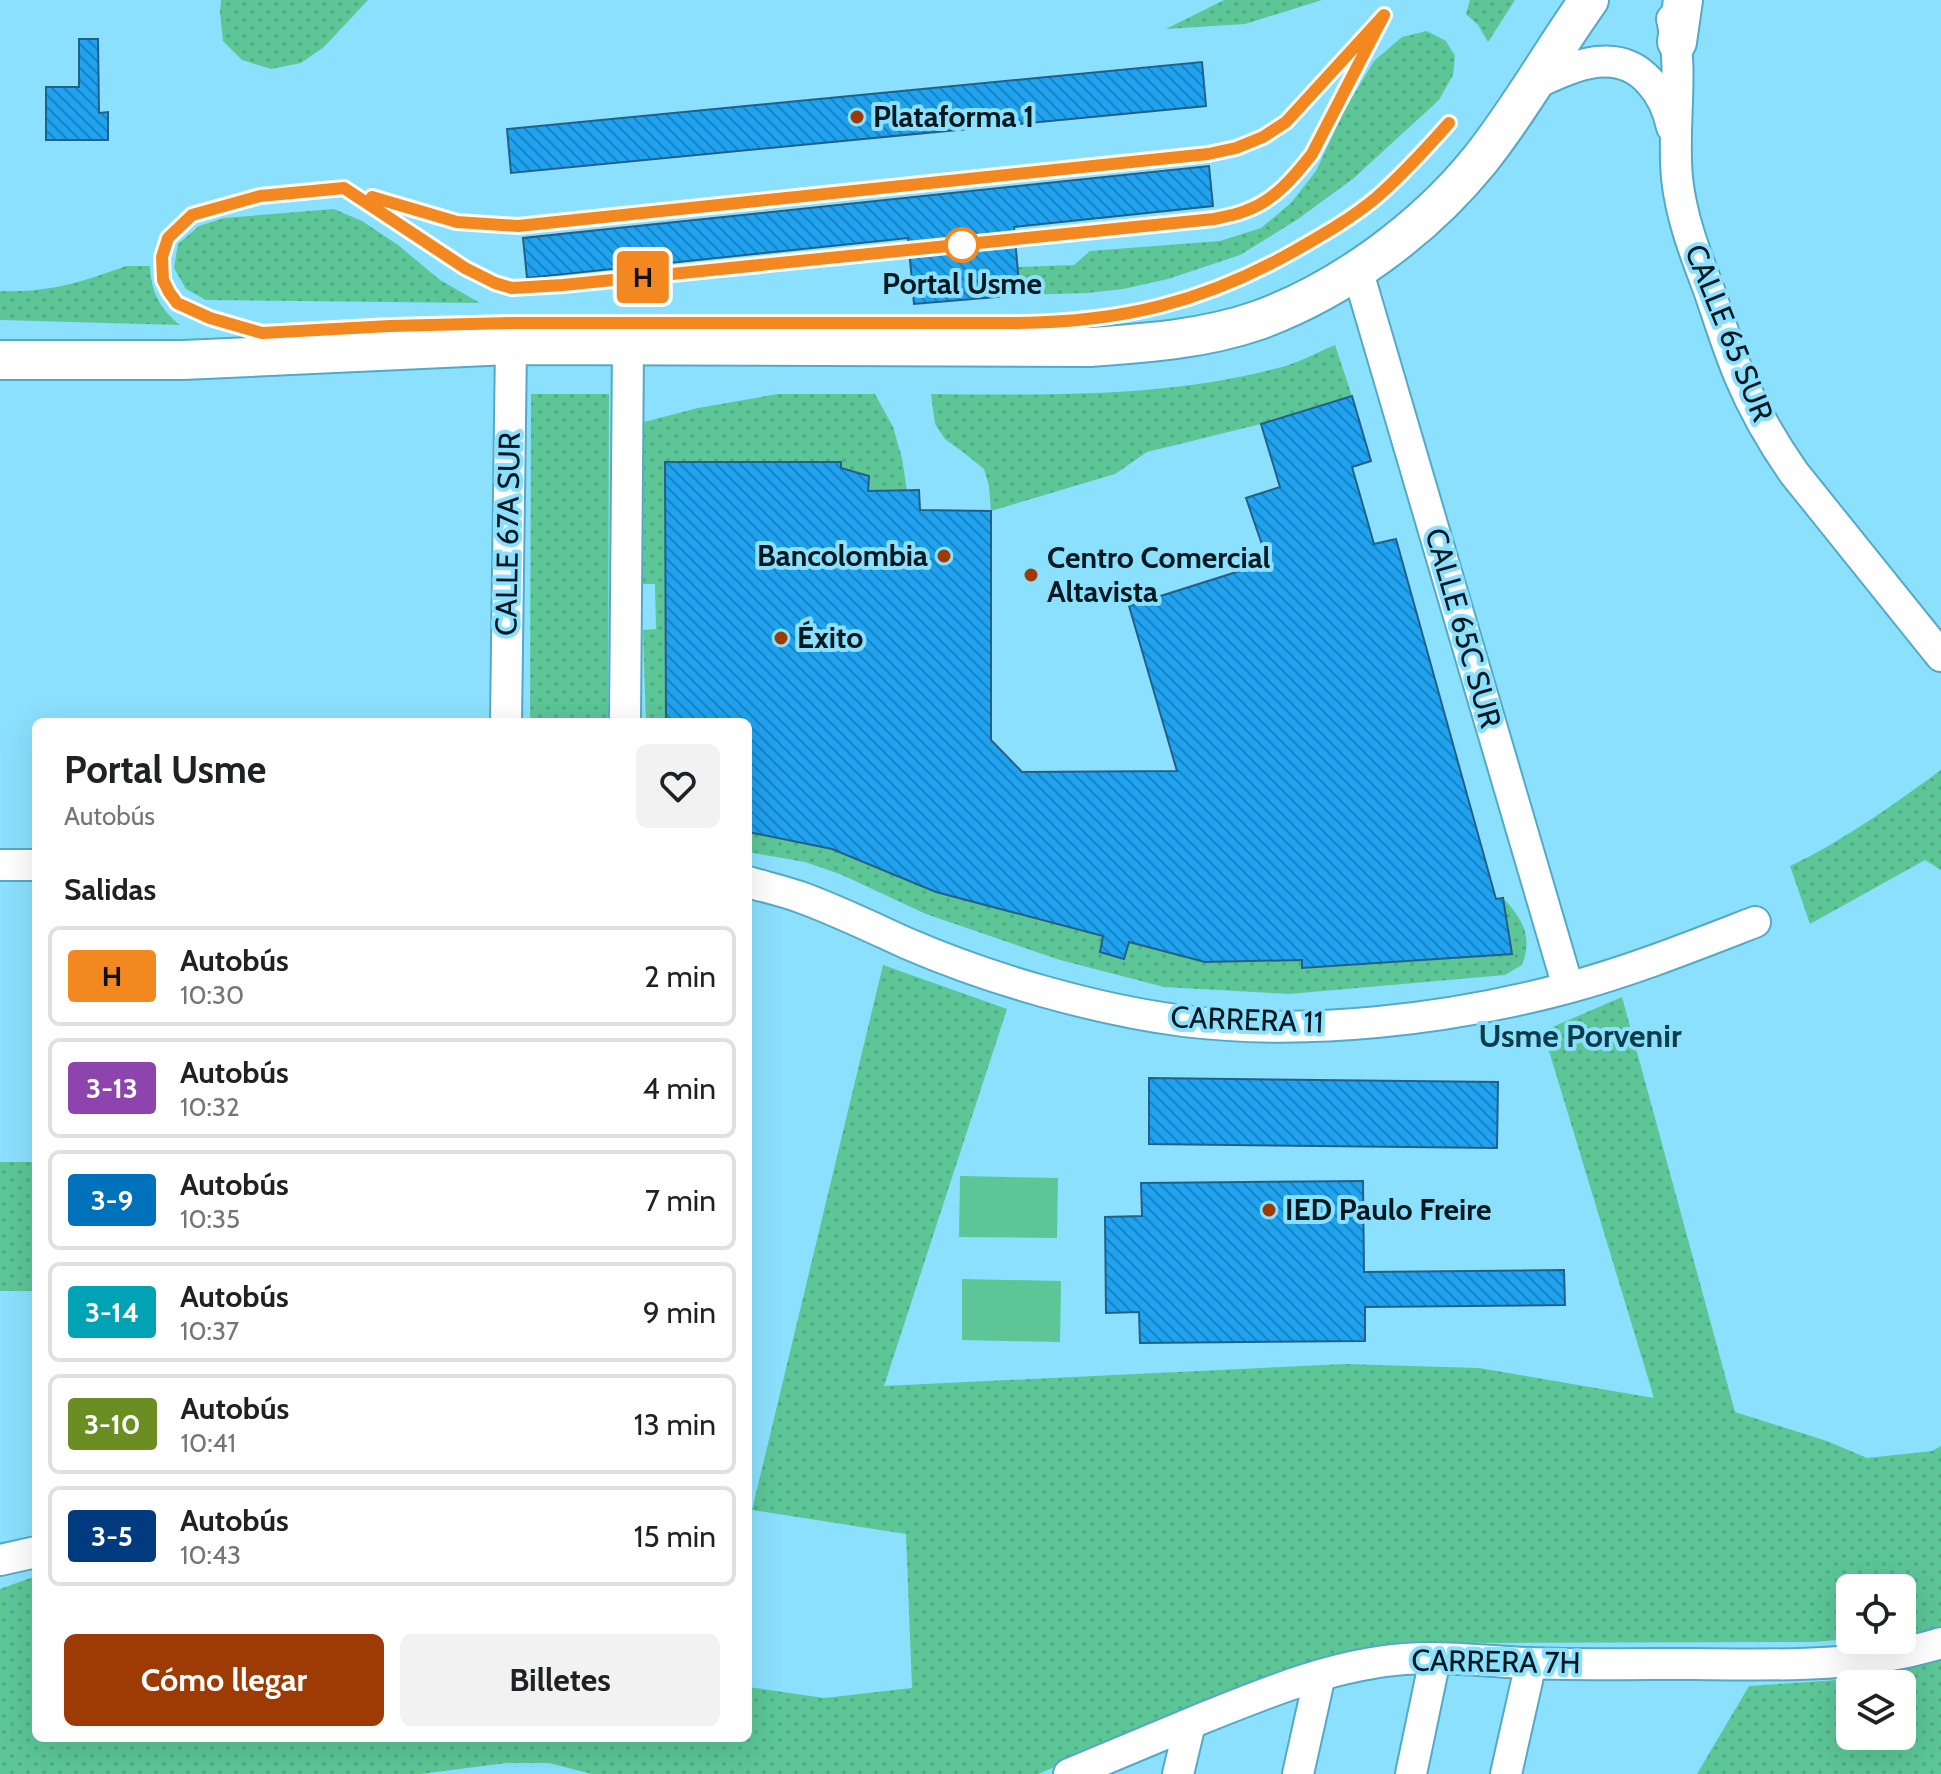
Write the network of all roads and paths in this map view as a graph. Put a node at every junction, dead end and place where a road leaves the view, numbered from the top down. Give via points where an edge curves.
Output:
1 (1589, 0) edge
2 (1664, 0) edge
3 (1683, 0) edge
4 (1677, 42) junction
5 (1534, 84) junction
6 (1676, 144) junction
7 (1357, 269) junction
8 (511, 345) junction
9 (628, 346) junction
10 (0, 360) edge
11 (1941, 656) edge
12 (506, 718) edge
13 (625, 718) edge
14 (0, 865) edge
15 (32, 865) edge
16 (752, 883) edge
17 (1755, 922) dead end
18 (1568, 987) junction
19 (32, 1553) edge
20 (0, 1560) edge
21 (1941, 1643) edge
22 (1435, 1659) junction
23 (1531, 1663) junction
24 (1320, 1675) junction
25 (1190, 1724) junction
26 (1069, 1774) edge
27 (1178, 1774) edge
28 (1298, 1774) edge
29 (1411, 1774) edge
30 (1506, 1774) edge

1 - 5 main road
2 - 4 street, CALLE 65 SUR
3 - 4 main road
4 - 6 street, CALLE 65 SUR
5 - 6 street, CALLE 65 SUR via 1582,65 1622,61 1642,72 1660,92
5 - 7 main road via 1461,183
6 - 11 street, CALLE 65 SUR via 1680,203 1689,234 1758,413 1794,473
7 - 9 main road via 1259,320 1154,342 1091,347
7 - 18 street, CALLE 65C SUR
8 - 9 main road
8 - 10 main road via 183,360
8 - 12 street, CALLE 67A SUR
9 - 13 street
14 - 15 street
16 - 18 street, CARRERA 11 via 801,897 996,977 1184,1021 1279,1026 1374,1022
17 - 18 street, CARRERA 11
19 - 20 street
21 - 23 street, CARRERA 7H via 1885,1657 1821,1664
22 - 23 street, CARRERA 7H
22 - 24 street, CARRERA 7H via 1405,1659
22 - 29 street
23 - 30 street
24 - 25 street, CARRERA 7H
24 - 28 street
25 - 26 street, CARRERA 7H
25 - 27 street

